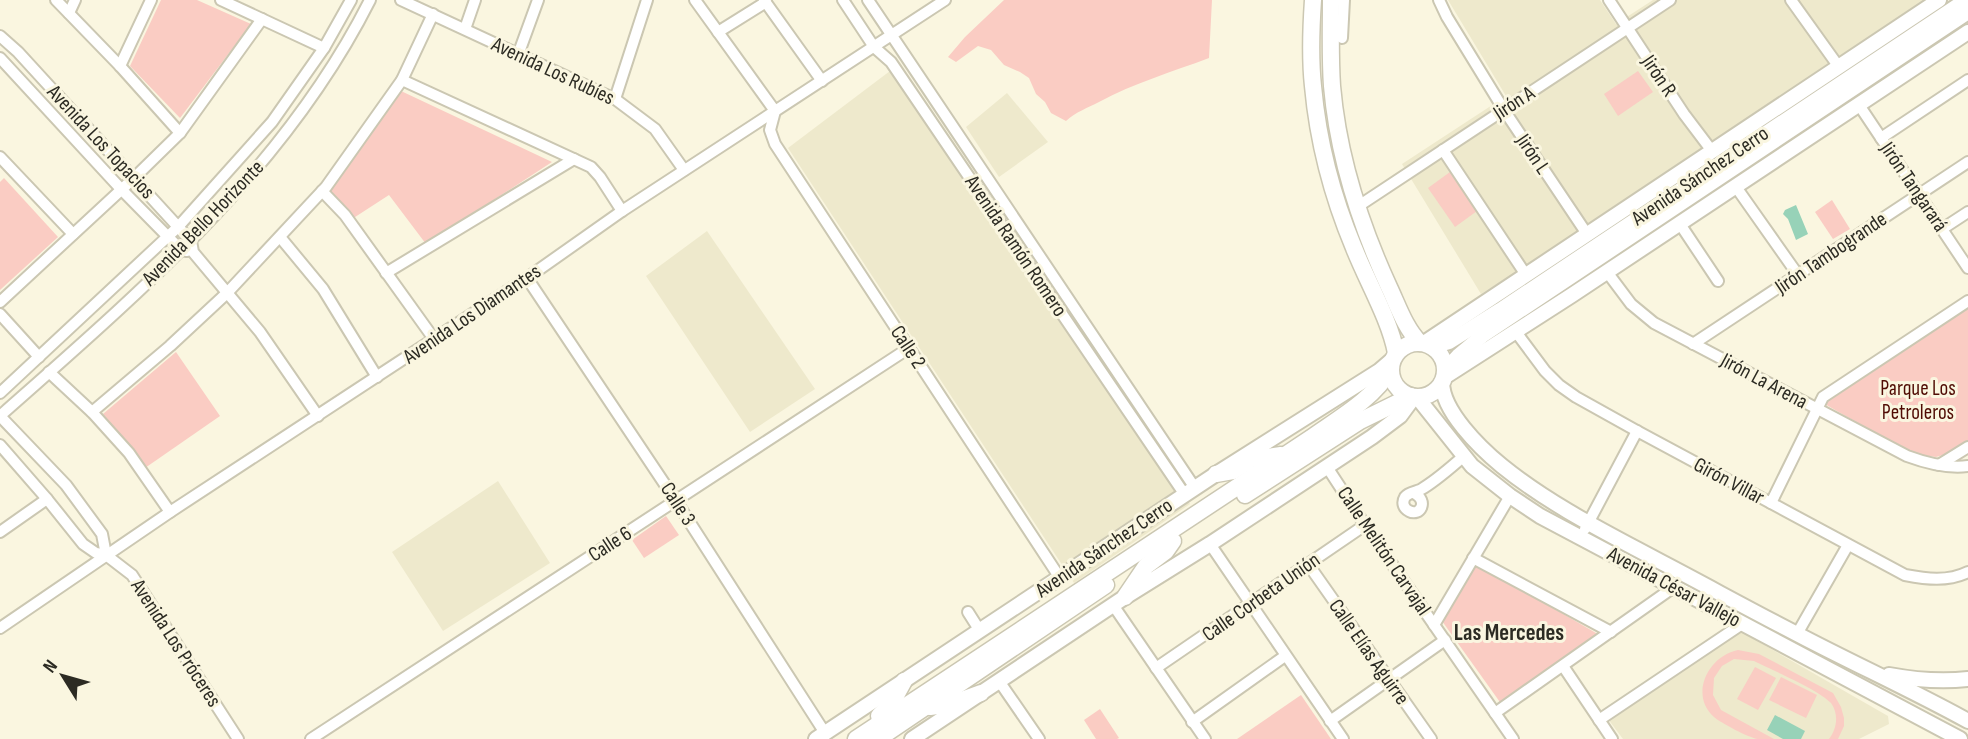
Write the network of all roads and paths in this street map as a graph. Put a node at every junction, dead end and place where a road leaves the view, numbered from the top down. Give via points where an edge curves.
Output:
1 (56, 0) edge
2 (75, 0) edge
3 (151, 0) edge
4 (221, 0) edge
5 (351, 0) edge
6 (370, 0) edge
7 (401, 0) edge
8 (475, 0) edge
9 (538, 0) edge
10 (647, 0) edge
11 (695, 0) edge
12 (843, 0) edge
13 (868, 0) edge
14 (945, 0) edge
15 (1313, 0) edge
16 (1331, 0) edge
17 (1344, 0) edge
18 (1439, 0) edge
19 (1609, 0) edge
20 (1670, 0) edge
21 (1791, 0) edge
22 (1939, 0) edge
23 (1966, 0) edge
24 (765, 1) edge
25 (1968, 12) edge
26 (69, 13) junction
27 (433, 14) junction
28 (262, 19) junction
29 (1627, 28) junction
30 (465, 29) junction
31 (718, 32) junction
32 (1968, 32) edge
33 (0, 36) edge
34 (891, 36) junction
35 (1336, 38) junction
36 (1311, 41) junction
37 (874, 47) junction
38 (324, 48) junction
39 (18, 52) junction
40 (518, 55) junction
41 (3, 61) edge
42 (120, 66) junction
43 (1839, 67) junction
44 (402, 80) junction
45 (1968, 80) edge
46 (822, 81) junction
47 (615, 99) junction
48 (1859, 105) junction
49 (1504, 110) junction
50 (775, 111) junction
51 (180, 133) junction
52 (1881, 138) junction
53 (1443, 150) junction
54 (1712, 151) junction
55 (574, 159) junction
56 (1968, 162) edge
57 (3, 165) edge
58 (977, 165) junction
59 (684, 170) junction
60 (966, 172) junction
61 (135, 177) junction
62 (990, 184) junction
63 (1736, 187) junction
64 (121, 189) junction
65 (322, 191) junction
66 (979, 192) junction
67 (1919, 195) junction
68 (1357, 207) junction
69 (622, 211) junction
70 (1968, 212) edge
71 (1680, 224) junction
72 (178, 227) junction
73 (1942, 229) junction
74 (72, 234) junction
75 (1587, 234) junction
76 (169, 237) junction
77 (280, 237) junction
78 (192, 247) junction
79 (181, 250) junction
80 (1968, 268) edge
81 (1607, 272) junction
82 (386, 273) junction
83 (1526, 275) junction
84 (1798, 275) junction
85 (1375, 276) junction
86 (527, 278) junction
87 (1718, 281) dead end
88 (1509, 286) junction
89 (227, 293) junction
90 (1572, 295) junction
91 (1968, 301) edge
92 (0, 302) edge
93 (1529, 305) junction
94 (1500, 310) junction
95 (0, 314) edge
96 (1516, 332) junction
97 (434, 340) junction
98 (1425, 344) junction
99 (1693, 344) junction
100 (909, 348) junction
101 (39, 357) junction
102 (1393, 361) junction
103 (49, 372) junction
104 (377, 377) junction
105 (1443, 377) junction
106 (0, 393) edge
107 (1414, 397) junction
108 (1817, 409) junction
109 (92, 412) junction
110 (0, 416) edge
111 (318, 416) junction
112 (1637, 432) junction
113 (0, 445) edge
114 (1968, 447) edge
115 (1287, 454) junction
116 (1464, 456) junction
117 (1939, 465) junction
118 (1968, 466) edge
119 (1327, 467) junction
120 (1216, 474) junction
121 (1190, 492) junction
122 (1414, 493) dead end
123 (1510, 496) junction
124 (47, 499) junction
125 (676, 501) junction
126 (1771, 503) junction
127 (170, 512) junction
128 (1589, 523) junction
129 (1365, 525) junction
130 (0, 532) edge
131 (1581, 538) junction
132 (1173, 541) junction
133 (1210, 544) junction
134 (1848, 545) junction
135 (106, 555) junction
136 (1473, 558) junction
137 (1308, 564) junction
138 (1968, 572) edge
139 (1060, 578) junction
140 (1674, 587) junction
141 (1119, 601) junction
142 (1250, 605) junction
143 (968, 612) dead end
144 (1742, 624) junction
145 (1434, 625) junction
146 (0, 628) edge
147 (981, 631) junction
148 (1611, 632) junction
149 (1797, 634) junction
150 (1445, 640) junction
151 (1285, 656) junction
152 (1563, 666) junction
153 (1156, 668) junction
154 (1864, 668) junction
155 (1968, 679) edge
156 (1389, 680) junction
157 (904, 681) junction
158 (999, 681) junction
159 (981, 693) junction
160 (924, 708) junction
161 (1495, 713) junction
162 (1964, 715) edge
163 (1599, 720) junction
164 (1192, 722) junction
165 (1331, 722) junction
166 (1936, 726) junction
167 (821, 736) edge
168 (859, 737) edge
169 (238, 739) edge
170 (312, 739) edge
171 (878, 739) edge
172 (912, 739) edge
173 (1039, 739) edge
174 (1203, 739) edge
175 (1343, 739) edge
176 (1431, 739) edge
177 (1513, 739) edge
178 (1612, 739) edge
179 (1960, 739) edge

1 - 26 street
2 - 26 street
3 - 42 street
4 - 28 street
5 - 38 street, Avenida Bello Horizonte
6 - 78 street, Avenida Bello Horizonte via 303,111
7 - 27 street, Avenida Los Rubíes
8 - 30 street
9 - 40 street
10 - 47 street
11 - 31 street
12 - 37 street, Avenida Ramón Romero
13 - 34 street, Avenida Ramón Romero
14 - 34 street, Avenida Los Diamantes
15 - 36 highway
16 - 35 highway
17 - 35 street
18 - 49 street, Jirón L
19 - 29 street, Jirón R
20 - 29 street, Jirón A
21 - 43 street
22 - 43 main road, Avenida Sánchez Cerro
23 - 94 main road, Avenida Sánchez Cerro
24 - 31 street
24 - 46 street
25 - 93 main road, Avenida Sánchez Cerro
26 - 42 street
27 - 30 street, Avenida Los Rubíes
27 - 44 street
28 - 38 street
28 - 51 street
29 - 49 street, Jirón A
29 - 54 street, Jirón R
30 - 40 street, Avenida Los Rubíes
31 - 50 street
32 - 48 main road, Avenida Sánchez Cerro
33 - 39 street, Avenida Los Topacios
34 - 37 street, Avenida Los Diamantes
34 - 58 street, Avenida Ramón Romero
35 - 36 highway
35 - 68 highway via 1335,109
36 - 85 highway via 1313,87 1329,173 1353,247
37 - 46 street, Avenida Los Diamantes
37 - 60 street, Avenida Ramón Romero via 891,61
38 - 72 street, Avenida Bello Horizonte via 271,122
39 - 41 street
39 - 61 street, Avenida Los Topacios
40 - 47 street, Avenida Los Rubíes
41 - 64 street, Avenida Los Topacios
42 - 51 street
43 - 54 main road, Avenida Sánchez Cerro
44 - 55 street
44 - 65 street
45 - 52 street
46 - 50 street, Avenida Los Diamantes
47 - 59 street, Avenida Los Rubíes via 655,129
48 - 52 street, Jirón Tangarará
48 - 63 main road, Avenida Sánchez Cerro
49 - 53 street, Jirón A
49 - 75 street, Jirón L
50 - 59 street, Avenida Los Diamantes
50 - 100 street, Calle 2 via 770,130 775,144
51 - 61 street
52 - 67 street, Jirón Tangarará
53 - 68 street, Jirón A
53 - 83 street
54 - 75 main road, Avenida Sánchez Cerro
55 - 69 street via 592,167
55 - 82 street
56 - 67 street, Jirón Tambogrande
57 - 74 street
58 - 60 street
58 - 62 street, Avenida Ramón Romero
59 - 69 street, Avenida Los Diamantes
60 - 66 street, Avenida Ramón Romero
61 - 64 street
61 - 72 street, Avenida Los Topacios
62 - 66 street
62 - 121 street, Avenida Ramón Romero
63 - 71 main road, Avenida Sánchez Cerro
63 - 84 street
64 - 74 street
64 - 76 street, Avenida Los Topacios
65 - 77 street
65 - 82 street
66 - 121 street, Avenida Ramón Romero
67 - 73 street, Jirón Tangarará
67 - 84 street, Jirón Tambogrande
68 - 85 highway
69 - 86 street, Avenida Los Diamantes
70 - 73 street
71 - 81 main road, Avenida Sánchez Cerro
71 - 87 street
72 - 76 street, Avenida Bello Horizonte
72 - 78 street, Avenida Los Topacios
73 - 80 street, Jirón Tangarará
74 - 92 street
75 - 83 main road, Avenida Sánchez Cerro
76 - 79 street, Avenida Los Topacios
76 - 101 street, Avenida Bello Horizonte
77 - 89 street
77 - 104 street via 323,289
78 - 79 street, Avenida Bello Horizonte
78 - 89 street, Avenida Los Topacios
79 - 103 street, Avenida Bello Horizonte
81 - 90 main road, Avenida Sánchez Cerro
81 - 99 street, Jirón La Arena via 1641,314
82 - 97 street
83 - 88 main road, Avenida Sánchez Cerro
84 - 99 street, Jirón Tambogrande
85 - 98 highway via 1408,327
85 - 102 highway via 1392,336
86 - 97 street, Avenida Los Diamantes
86 - 125 street, Calle 3
88 - 94 main road
88 - 98 main road, Avenida Sánchez Cerro
89 - 109 street
89 - 111 street, Avenida Los Topacios
90 - 93 main road
90 - 96 main road, Avenida Sánchez Cerro
91 - 108 street via 1823,397
93 - 105 main road, Avenida Sánchez Cerro via 1458,356
94 - 98 main road, Avenida Sánchez Cerro via 1450,342
95 - 101 street
96 - 105 main road, Avenida Sánchez Cerro
96 - 112 street, Girón Villar via 1559,385
97 - 104 street, Avenida Los Diamantes
98 - 102 highway via 1407,345
98 - 105 highway via 1441,357
99 - 108 street, Jirón La Arena
100 - 125 street, Calle 6
100 - 139 street, Calle 2
101 - 106 street, Avenida Bello Horizonte
102 - 107 highway via 1392,380
102 - 115 highway, Avenida Sánchez Cerro via 1385,380 1371,393
102 - 120 main road, Avenida Sánchez Cerro
103 - 109 street
103 - 110 street, Avenida Bello Horizonte
104 - 111 street, Avenida Los Diamantes
105 - 107 highway via 1430,394
105 - 128 main road, Avenida César Vallejo via 1445,401 1486,452
107 - 116 main road, Avenida César Vallejo
107 - 119 main road via 1400,416
107 - 132 highway, Avenida Sánchez Cerro via 1360,421
108 - 117 street, Jirón La Arena via 1907,456
108 - 126 street
109 - 127 street via 129,453
110 - 135 street via 66,485 102,534
111 - 127 street, Avenida Los Diamantes
112 - 126 street, Girón Villar
112 - 128 street
113 - 124 street, Avenida Los Próceres
114 - 117 street
115 - 120 highway via 1252,459 1233,471
115 - 168 highway, Avenida Sánchez Cerro
116 - 122 street
116 - 123 main road, Avenida César Vallejo
117 - 118 street, Jirón La Arena
119 - 129 street, Calle Melitón Carvajal
119 - 133 main road
120 - 121 main road, Avenida Sánchez Cerro
121 - 139 main road, Avenida Sánchez Cerro
123 - 131 main road, Avenida César Vallejo
123 - 136 street
124 - 130 street
124 - 135 street, Avenida Los Próceres via 83,544
125 - 167 street, Calle 3
125 - 170 street, Calle 6
126 - 134 street, Girón Villar
127 - 135 street, Avenida Los Diamantes
128 - 131 street
128 - 149 main road, Avenida César Vallejo
129 - 137 street, Calle Corbeta Unión
129 - 145 street, Calle Melitón Carvajal
131 - 140 main road, Avenida César Vallejo
132 - 141 highway
132 - 160 highway, Avenida Sánchez Cerro
133 - 141 main road
133 - 142 street
134 - 138 street, Girón Villar via 1905,575 1930,579
134 - 149 street
135 - 146 street, Avenida Los Diamantes
135 - 169 street, Avenida Los Próceres via 132,575
136 - 145 street
136 - 148 street
137 - 142 street, Calle Corbeta Unión
137 - 156 street, Calle Elías Aguirre
139 - 147 main road, Avenida Sánchez Cerro
140 - 144 main road, Avenida César Vallejo
140 - 148 street
141 - 153 street
141 - 158 main road
142 - 151 street
142 - 153 street, Calle Corbeta Unión
143 - 147 street
144 - 163 street
144 - 166 main road, Avenida César Vallejo
145 - 150 street, Calle Melitón Carvajal
147 - 157 main road, Avenida Sánchez Cerro
148 - 152 street
149 - 154 main road, Avenida César Vallejo
150 - 156 street
150 - 161 street, Calle Melitón Carvajal
151 - 164 street
151 - 165 street
152 - 161 street
152 - 163 street
153 - 164 street
154 - 155 main road via 1914,680
154 - 162 main road, Avenida César Vallejo
156 - 165 street
156 - 176 street, Calle Elías Aguirre
157 - 167 main road, Avenida Sánchez Cerro
157 - 168 highway via 888,709
158 - 159 main road
158 - 173 street
159 - 160 highway
159 - 172 main road
160 - 171 highway, Avenida Sánchez Cerro
161 - 177 street, Calle Melitón Carvajal
162 - 166 main road
163 - 178 street
164 - 174 street
165 - 175 street
166 - 179 main road, Avenida César Vallejo

